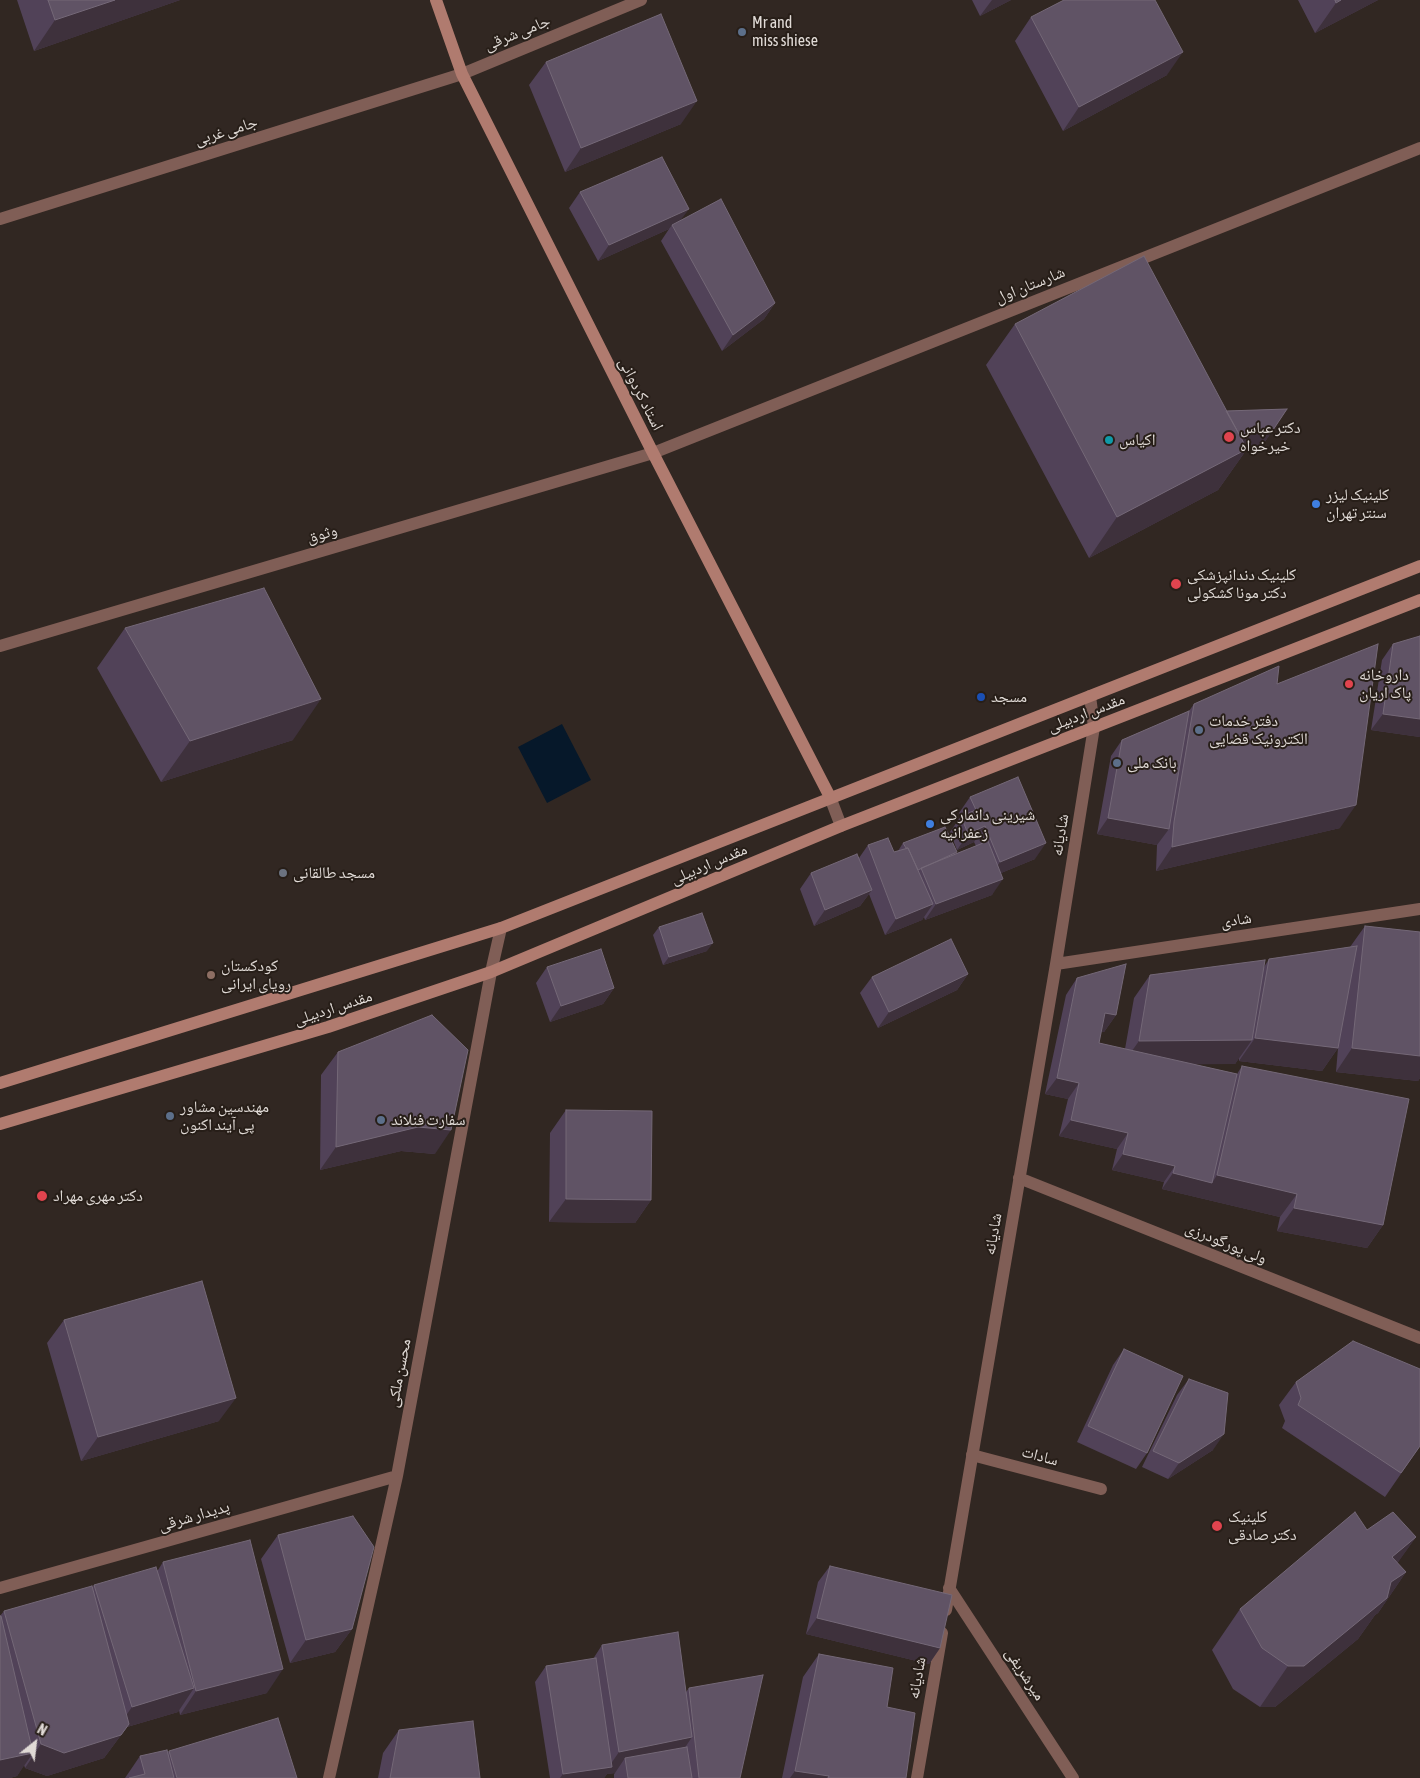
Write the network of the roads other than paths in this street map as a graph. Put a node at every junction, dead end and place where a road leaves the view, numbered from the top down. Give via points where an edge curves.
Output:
1 (436, 0) edge
2 (641, 0) edge
3 (462, 74) junction
4 (1420, 148) edge
5 (0, 220) edge
6 (653, 453) junction
7 (1420, 566) edge
8 (1420, 600) edge
9 (0, 646) edge
10 (1090, 696) junction
11 (1094, 727) junction
12 (830, 798) junction
13 (841, 826) junction
14 (1420, 909) edge
15 (500, 928) junction
16 (1056, 964) junction
17 (491, 972) junction
18 (0, 1083) edge
19 (0, 1124) edge
20 (1019, 1178) junction
21 (1420, 1338) edge
22 (972, 1455) junction
23 (397, 1476) junction
24 (1101, 1489) dead end
25 (0, 1588) edge
26 (949, 1588) junction
27 (328, 1778) edge
28 (917, 1778) edge
29 (1073, 1778) edge

1 - 3 main road, استاد کردوانی
2 - 3 street, جامی شرقی
3 - 5 street, جامی غربی
3 - 6 main road, استاد کردوانی
4 - 6 street, شارستان اول
6 - 9 street, وثوق
6 - 12 main road, استاد کردوانی
7 - 10 main road, مقدس اردبیلی
8 - 11 main road, مقدس اردبیلی
10 - 11 street, شادیانه
10 - 12 main road, مقدس اردبیلی
11 - 13 main road, مقدس اردبیلی
11 - 16 street, شادیانه
12 - 13 street
12 - 15 main road, مقدس اردبیلی
13 - 17 main road, مقدس اردبیلی
14 - 16 street, شادی
15 - 17 street, محسن ملکی
15 - 18 main road, مقدس اردبیلی
16 - 20 street, شادیانه
17 - 19 main road, مقدس اردبیلی via 328,1027
17 - 23 street, محسن ملکی
20 - 21 street, ولی پورگودرزی
20 - 22 street, شادیانه
22 - 24 street, سادات
22 - 26 street, شادیانه
23 - 25 street, پدیدار شرقی
23 - 27 street, محسن ملکی
26 - 28 street, شادیانه
26 - 29 street, میرشریفی

